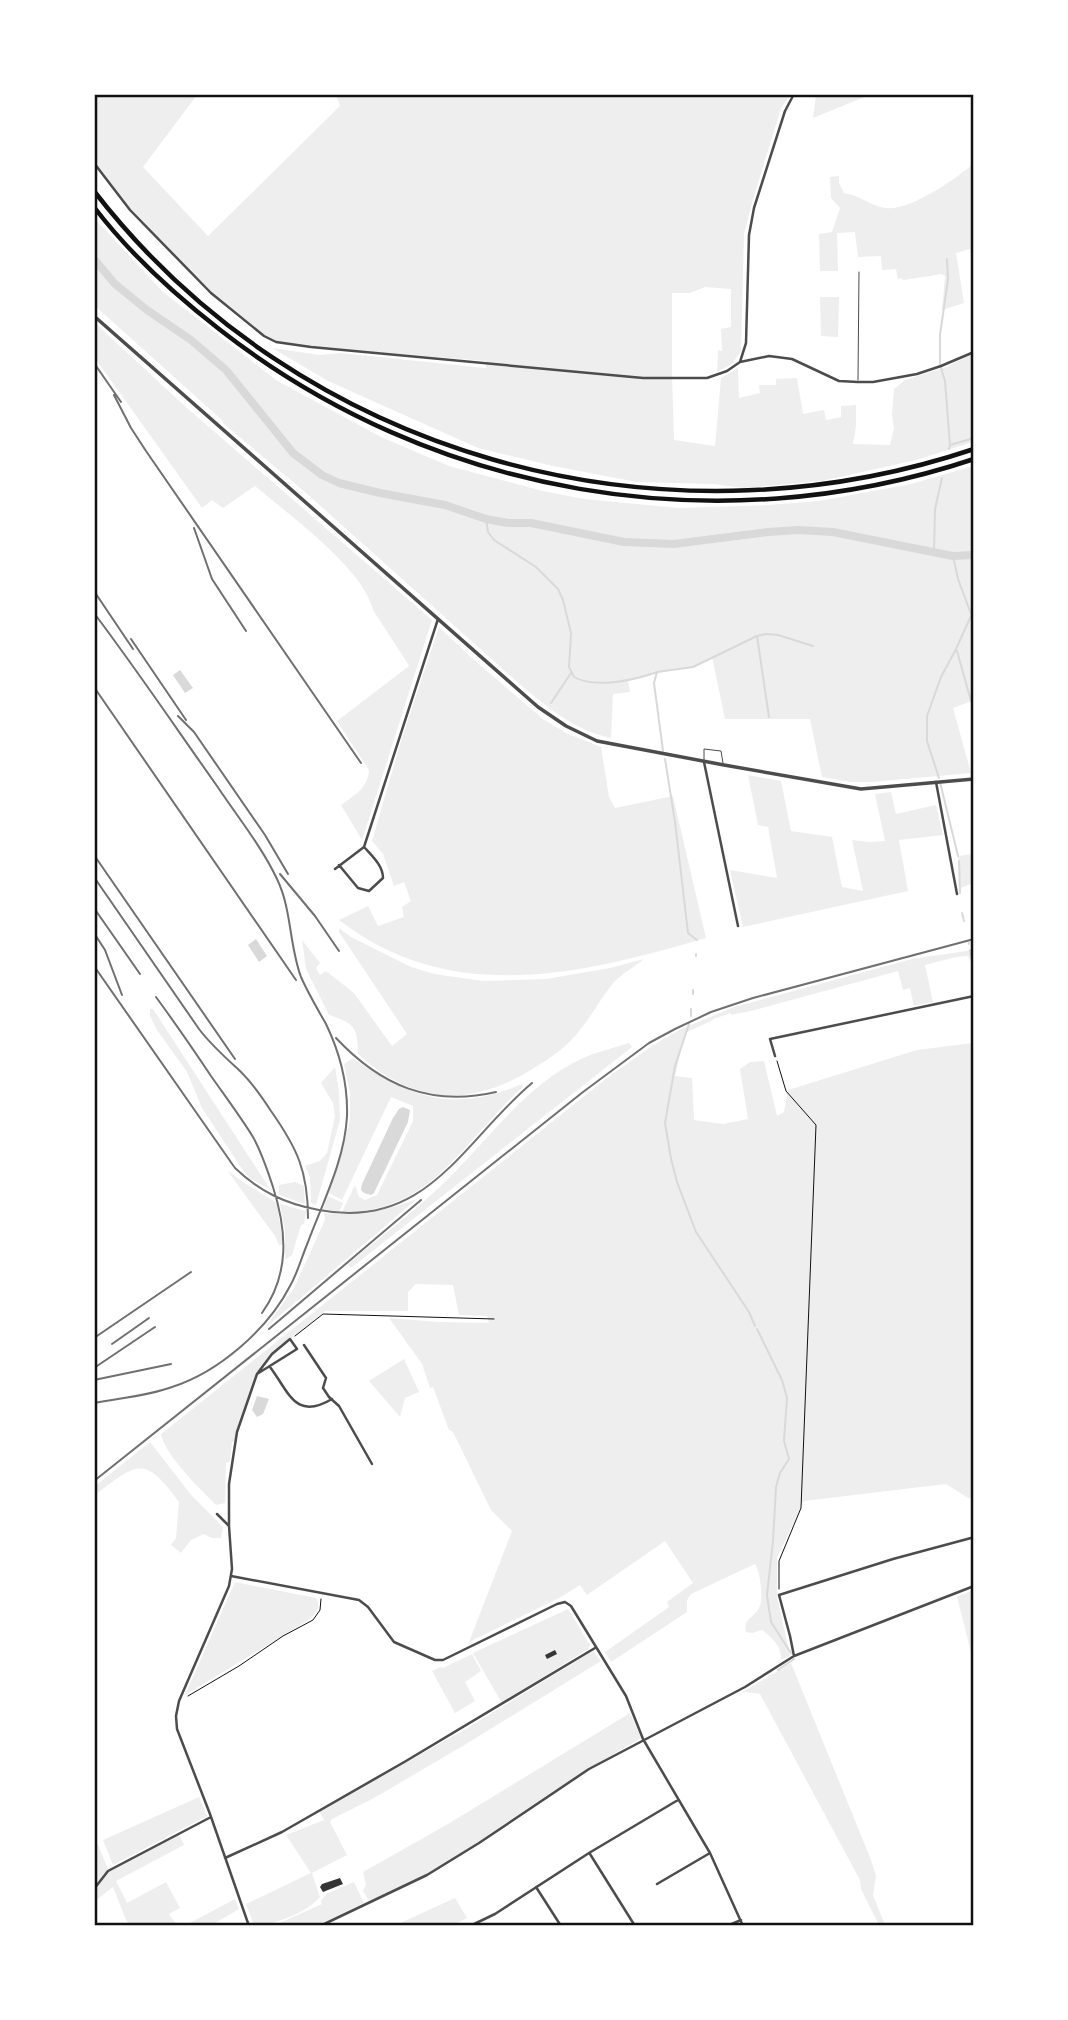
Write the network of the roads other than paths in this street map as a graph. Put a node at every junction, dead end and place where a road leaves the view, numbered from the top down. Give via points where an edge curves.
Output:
1 (794, 94) edge
2 (94, 163) edge
3 (94, 191) edge
4 (94, 207) edge
5 (859, 272) dead end
6 (94, 316) edge
7 (974, 352) edge
8 (740, 362) junction
9 (858, 382) junction
10 (974, 449) edge
11 (974, 459) edge
12 (438, 619) junction
13 (704, 762) junction
14 (724, 765) junction
15 (974, 779) edge
16 (936, 782) junction
17 (364, 847) junction
18 (339, 865) junction
19 (335, 869) dead end
20 (957, 894) dead end
21 (738, 926) dead end
22 (974, 996) edge
23 (775, 1056) road end
24 (304, 1345) dead end
25 (270, 1367) junction
26 (257, 1374) junction
27 (332, 1399) junction
28 (372, 1464) dead end
29 (217, 1514) dead end
30 (229, 1526) junction
31 (971, 1538) dead end
32 (231, 1576) junction
33 (974, 1586) edge
34 (595, 1647) junction
35 (794, 1656) junction
36 (643, 1739) junction
37 (678, 1800) junction
38 (211, 1817) junction
39 (589, 1853) junction
40 (710, 1853) junction
41 (225, 1858) junction
42 (657, 1884) dead end
43 (536, 1887) junction
44 (94, 1889) edge
45 (741, 1920) junction
46 (249, 1926) edge
47 (320, 1926) edge
48 (470, 1926) edge
49 (561, 1926) edge
50 (635, 1926) edge
51 (727, 1926) edge
52 (744, 1926) edge

1 - 8 street via 754,208 746,344
2 - 8 street via 166,249 211,293 276,342 643,378 707,378
3 - 10 highway via 167,271 276,359 376,415 485,457 554,475 631,487 721,492 861,478
4 - 11 highway via 182,298 279,373 372,424 482,466 609,494 759,500 885,484
5 - 9 lane
6 - 12 street
7 - 9 street via 917,374
8 - 9 street via 769,356 792,359 839,381
12 - 13 street via 566,726 597,741
12 - 17 street
13 - 14 street
13 - 14 lane via 704,749 721,751
13 - 21 street
14 - 16 street via 861,789
15 - 16 street
16 - 20 street
17 - 18 street
17 - 18 street via 383,874 374,888 358,888
18 - 19 street
22 - 23 street via 770,1039
24 - 27 street via 326,1378 323,1388
25 - 26 street
25 - 26 street via 297,1349 290,1339
25 - 27 street via 299,1406 314,1407
26 - 30 street via 237,1432 229,1484
27 - 28 street
29 - 30 street
30 - 32 street
31 - 35 street via 779,1595
32 - 34 street via 359,1600 394,1642 435,1660 565,1602
32 - 38 street via 176,1716 177,1730
33 - 35 street
34 - 36 street via 626,1696
34 - 41 street via 282,1832
35 - 36 street via 745,1687
36 - 37 street
36 - 47 street via 427,1875
37 - 39 street
37 - 40 street
38 - 41 street
38 - 44 street via 108,1871
39 - 43 street
39 - 50 street
40 - 42 street
40 - 45 street
41 - 46 street
43 - 48 street
43 - 49 street
45 - 51 street
45 - 52 street

